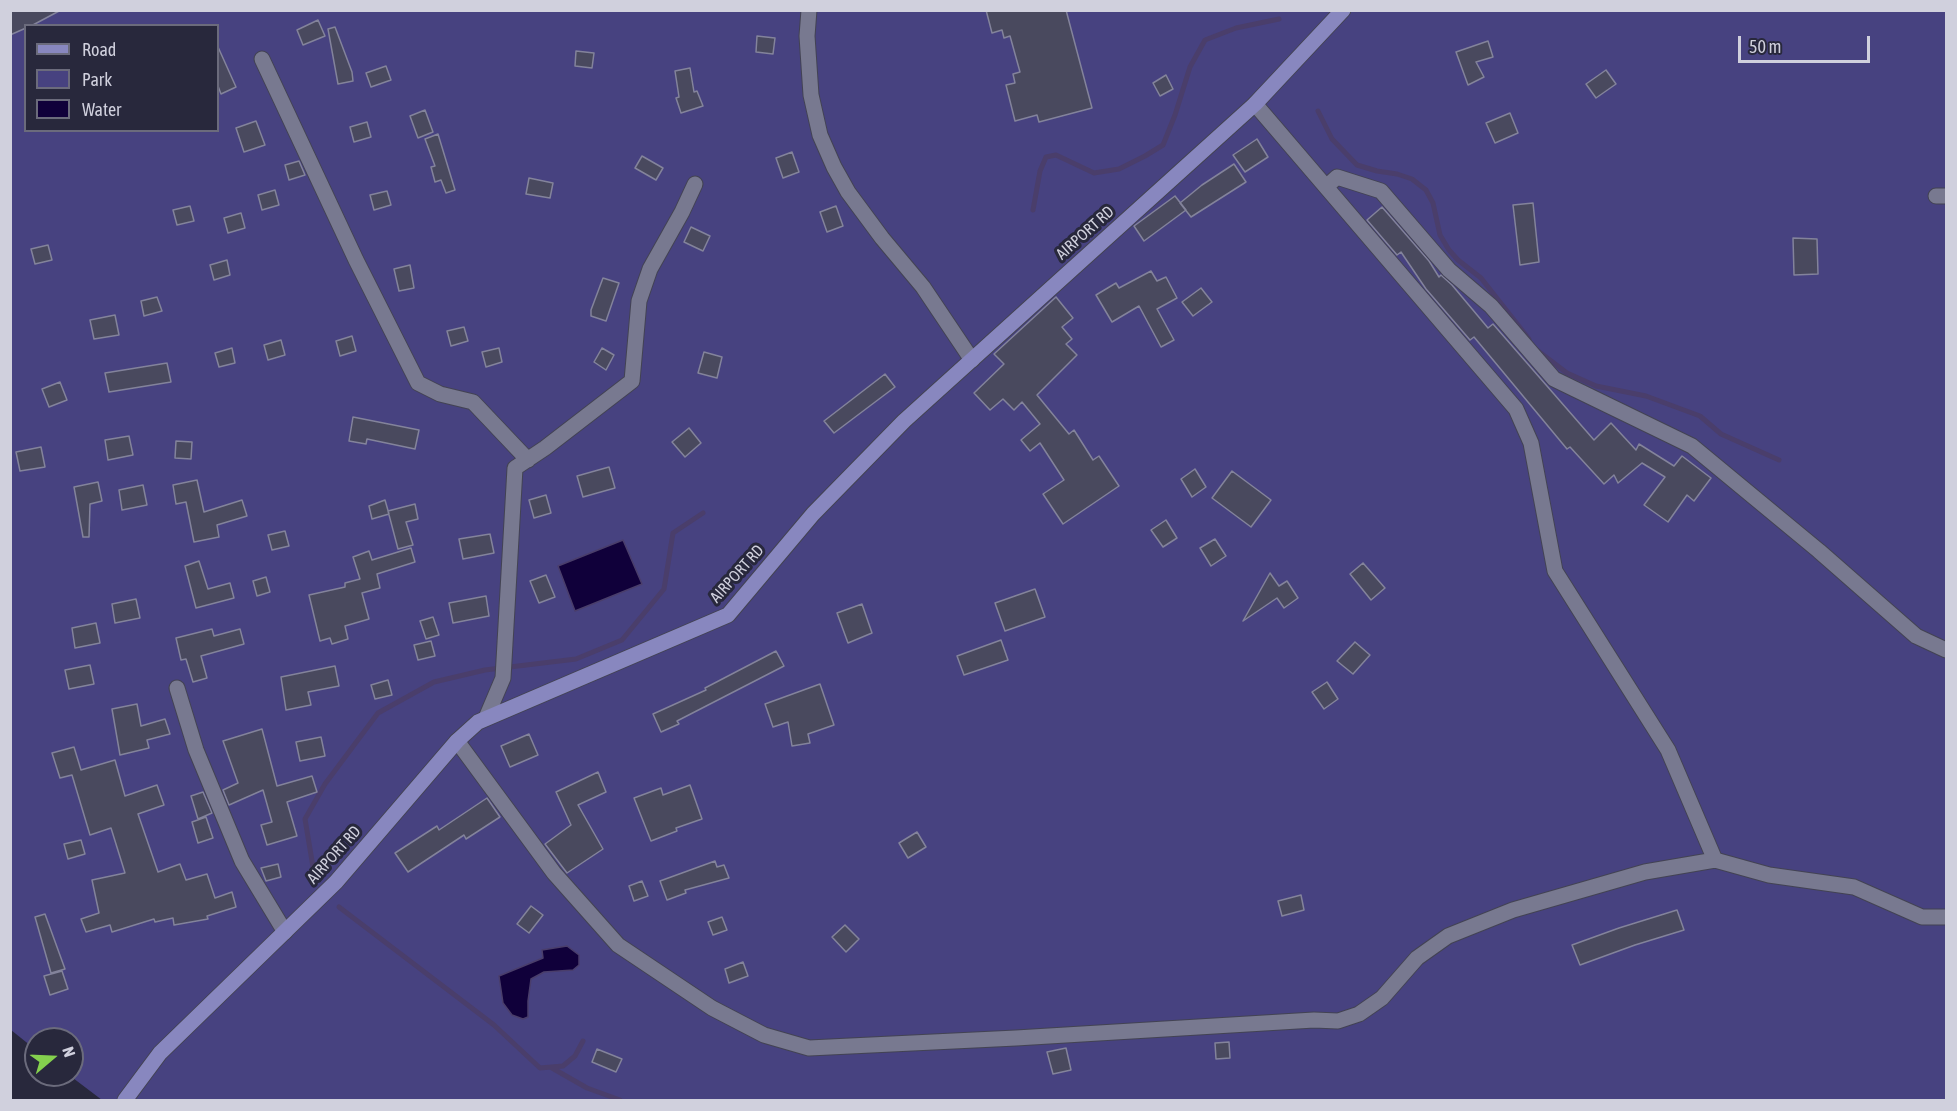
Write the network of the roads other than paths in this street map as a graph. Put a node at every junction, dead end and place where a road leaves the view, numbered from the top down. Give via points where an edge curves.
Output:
1 (809, 10) edge
2 (1343, 10) edge
3 (262, 59) dead end
4 (1255, 104) junction
5 (695, 184) dead end
6 (1326, 187) junction
7 (972, 360) junction
8 (528, 460) junction
9 (1947, 650) edge
10 (177, 688) dead end
11 (486, 718) junction
12 (458, 741) junction
13 (1715, 860) junction
14 (1947, 917) edge
15 (285, 932) junction
16 (124, 1101) edge

1 - 7 street via 811,95 820,135 834,167 848,192 923,288
2 - 4 main road, AIRPORT RD
3 - 8 street via 418,383 440,394 473,402
4 - 6 street
4 - 7 main road, AIRPORT RD
5 - 8 street via 650,269 639,302 632,381
6 - 9 street via 1337,177 1381,191 1449,270 1491,306 1554,379 1692,446 1916,636
6 - 13 street via 1516,410 1531,444 1555,571 1668,750
7 - 11 main road, AIRPORT RD via 904,421 813,514 728,615
8 - 11 street via 515,468 503,678
10 - 15 street via 196,750 242,861
11 - 12 main road, AIRPORT RD
12 - 13 street via 554,873 618,945 712,1008 764,1035 809,1048 1338,1021 1359,1014 1382,998 1417,958 1448,936 1513,910 1644,872
12 - 15 main road, AIRPORT RD via 336,882
13 - 14 street via 1769,875 1854,887 1922,917
15 - 16 main road, AIRPORT RD via 160,1053

